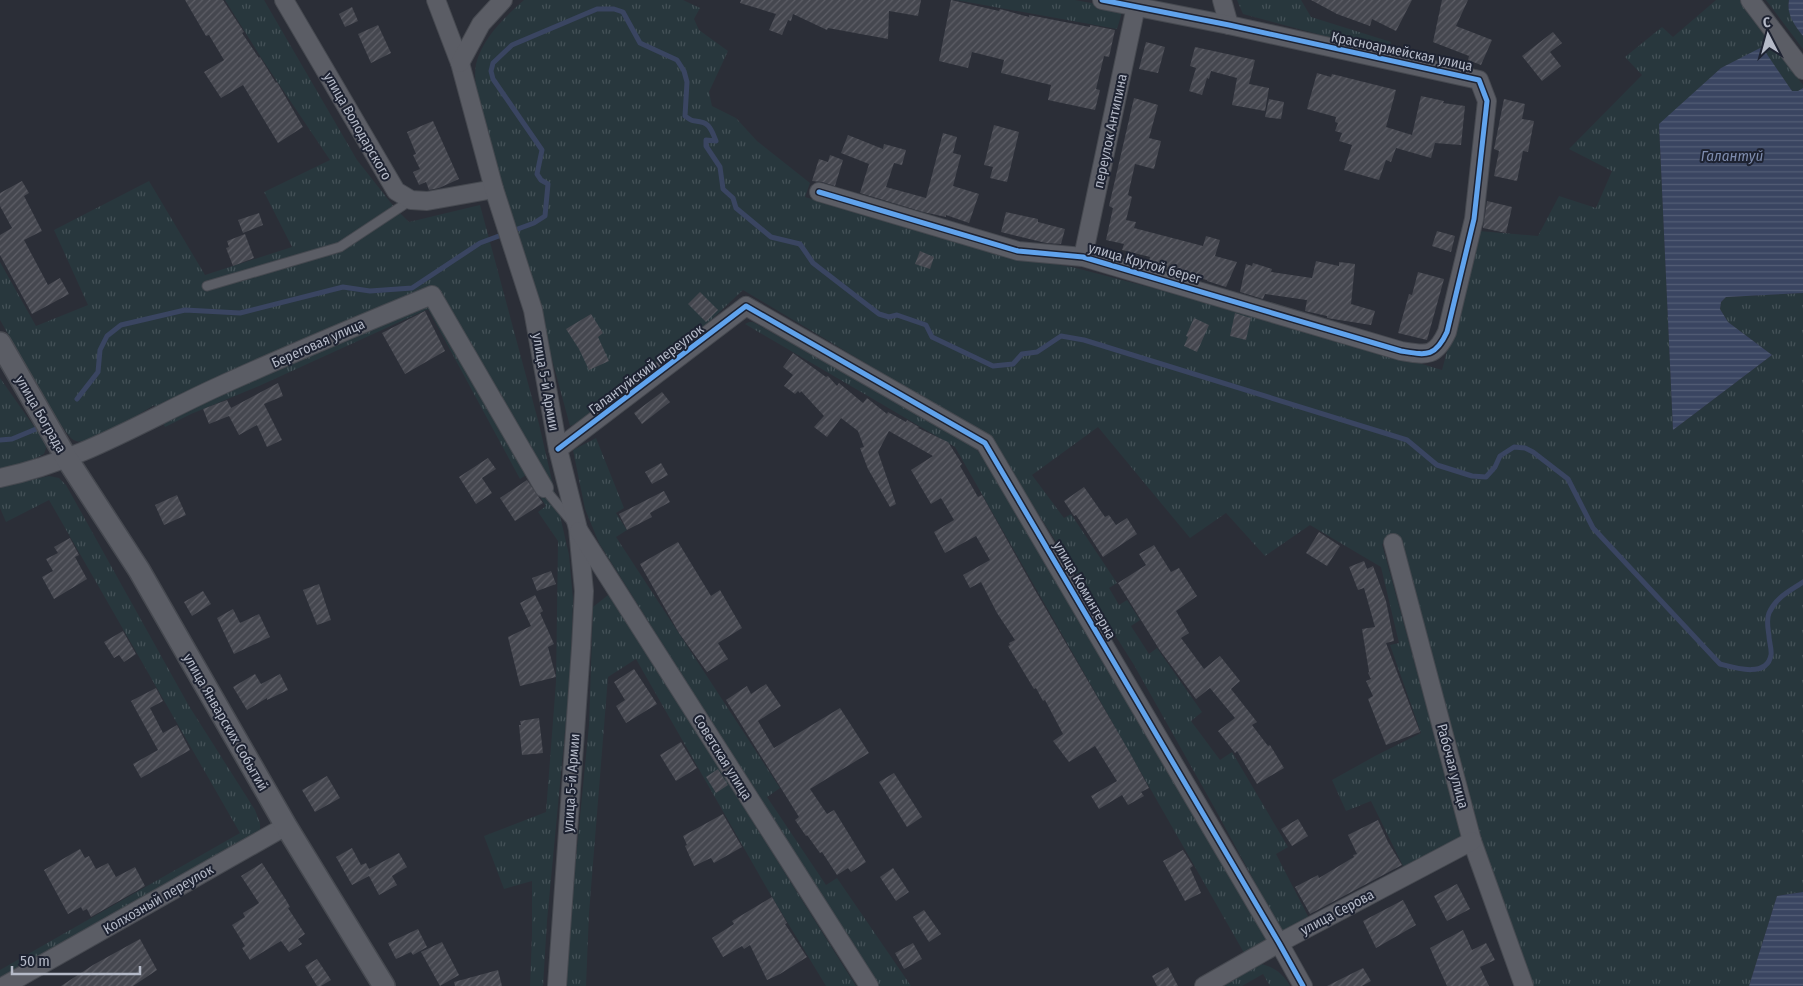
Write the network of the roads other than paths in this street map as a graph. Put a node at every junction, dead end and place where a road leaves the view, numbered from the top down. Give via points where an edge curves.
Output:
1 (284, 0) edge
2 (436, 0) edge
3 (503, 0) edge
4 (1102, 0) edge
5 (1222, 0) edge
6 (1750, 0) edge
7 (1136, 6) junction
8 (1229, 25) junction
9 (460, 63) junction
10 (1803, 70) edge
11 (494, 189) junction
12 (820, 192) dead end
13 (411, 200) junction
14 (1083, 257) junction
15 (207, 286) dead end
16 (746, 306) joint
17 (0, 343) edge
18 (1434, 352) joint
19 (558, 449) junction
20 (67, 459) junction
21 (0, 478) edge
22 (544, 488) joint
23 (578, 529) junction
24 (1393, 543) dead end
25 (286, 826) junction
26 (1472, 841) junction
27 (1280, 943) junction
28 (4, 986) edge
29 (384, 986) edge
30 (556, 986) edge
31 (869, 986) edge
32 (1204, 986) edge
33 (1303, 986) edge
34 (1524, 986) edge

1 - 13 street, улица Володарского via 396,191
2 - 9 street, улица 5-й Армии
3 - 9 street via 482,24
4 - 7 street, Красноармейская улица
5 - 8 street
6 - 10 street
7 - 8 street, Красноармейская улица
7 - 14 street, переулок Антипина
8 - 18 street, Красноармейская улица via 1479,80 1487,101 1474,219 1447,332
9 - 11 street, улица 5-й Армии
11 - 13 street via 427,201
11 - 19 street, улица 5-й Армии via 534,310
12 - 14 street, улица Крутой берег via 1018,251
13 - 15 lane via 340,247
14 - 18 street, улица Крутой берег via 1401,350
16 - 19 street, Галантуйский переулок
16 - 27 street, улица Коминтерна via 985,443
17 - 20 street, улица Бограда
19 - 23 street, улица 5-й Армии
20 - 21 street, Береговая улица
20 - 22 street, Береговая улица via 213,389 432,295
20 - 25 street, улица Январских Событий via 139,570
22 - 23 lane
23 - 30 street, улица 5-й Армии via 584,591 582,639
23 - 31 street, Советская улица
24 - 26 street, Рабочая улица
25 - 28 street, Колхозный переулок
25 - 29 street, улица Январских Событий
26 - 27 street, улица Серова
26 - 34 street, Рабочая улица
27 - 32 street, улица Серова
27 - 33 street, улица Коминтерна

